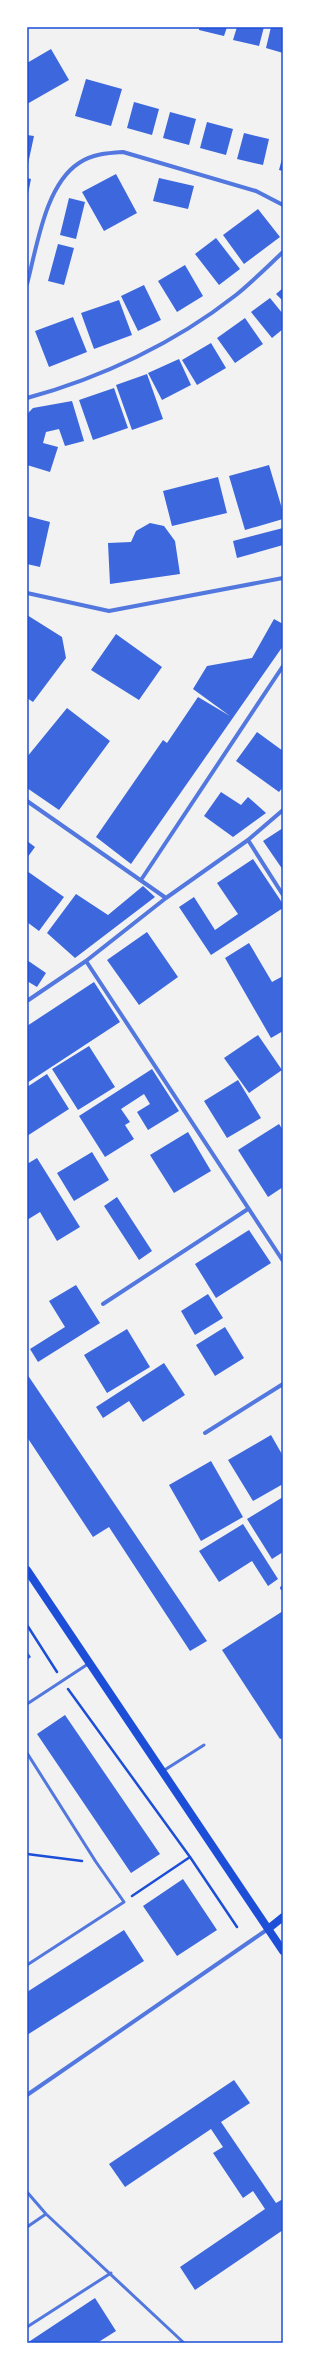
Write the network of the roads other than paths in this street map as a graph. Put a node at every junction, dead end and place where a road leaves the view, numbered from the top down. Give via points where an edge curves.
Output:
1 (283, 205) edge
2 (283, 252) edge
3 (27, 284) edge
4 (27, 398) edge
5 (283, 578) edge
6 (27, 593) edge
7 (283, 666) edge
8 (27, 802) edge
9 (283, 810) edge
10 (248, 840) junction
11 (141, 880) junction
12 (283, 895) edge
13 (166, 898) junction
14 (86, 962) junction
15 (27, 1001) edge
16 (248, 1209) junction
17 (283, 1260) edge
18 (103, 1304) dead end
19 (283, 1384) edge
20 (205, 1433) dead end
21 (27, 1570) edge
22 (90, 1664) junction
23 (27, 1704) edge
24 (204, 1745) dead end
25 (27, 1753) edge
26 (163, 1772) junction
27 (283, 1918) edge
28 (268, 1929) junction
29 (283, 1950) edge
30 (27, 1965) edge
31 (27, 2095) edge
32 (27, 2192) edge
33 (46, 2214) junction
34 (27, 2227) edge
35 (111, 2273) junction
36 (27, 2327) edge
37 (184, 2343) edge

1 - 3 street via 256,191 122,152 100,154 79,163 61,180 50,202
2 - 4 street via 236,295 170,339 70,387
5 - 6 street via 109,611
7 - 11 street
8 - 11 street
9 - 10 street
10 - 12 street
10 - 13 street
11 - 13 street
13 - 14 street
14 - 15 street
14 - 16 street
16 - 17 street
16 - 18 street
19 - 20 street
21 - 22 main road
22 - 23 lane
22 - 26 main road
24 - 26 lane
25 - 30 lane via 124,1902
26 - 28 main road
27 - 28 main road
28 - 29 main road
28 - 31 street
32 - 33 lane
33 - 34 lane
33 - 35 lane
35 - 36 lane
35 - 37 lane

